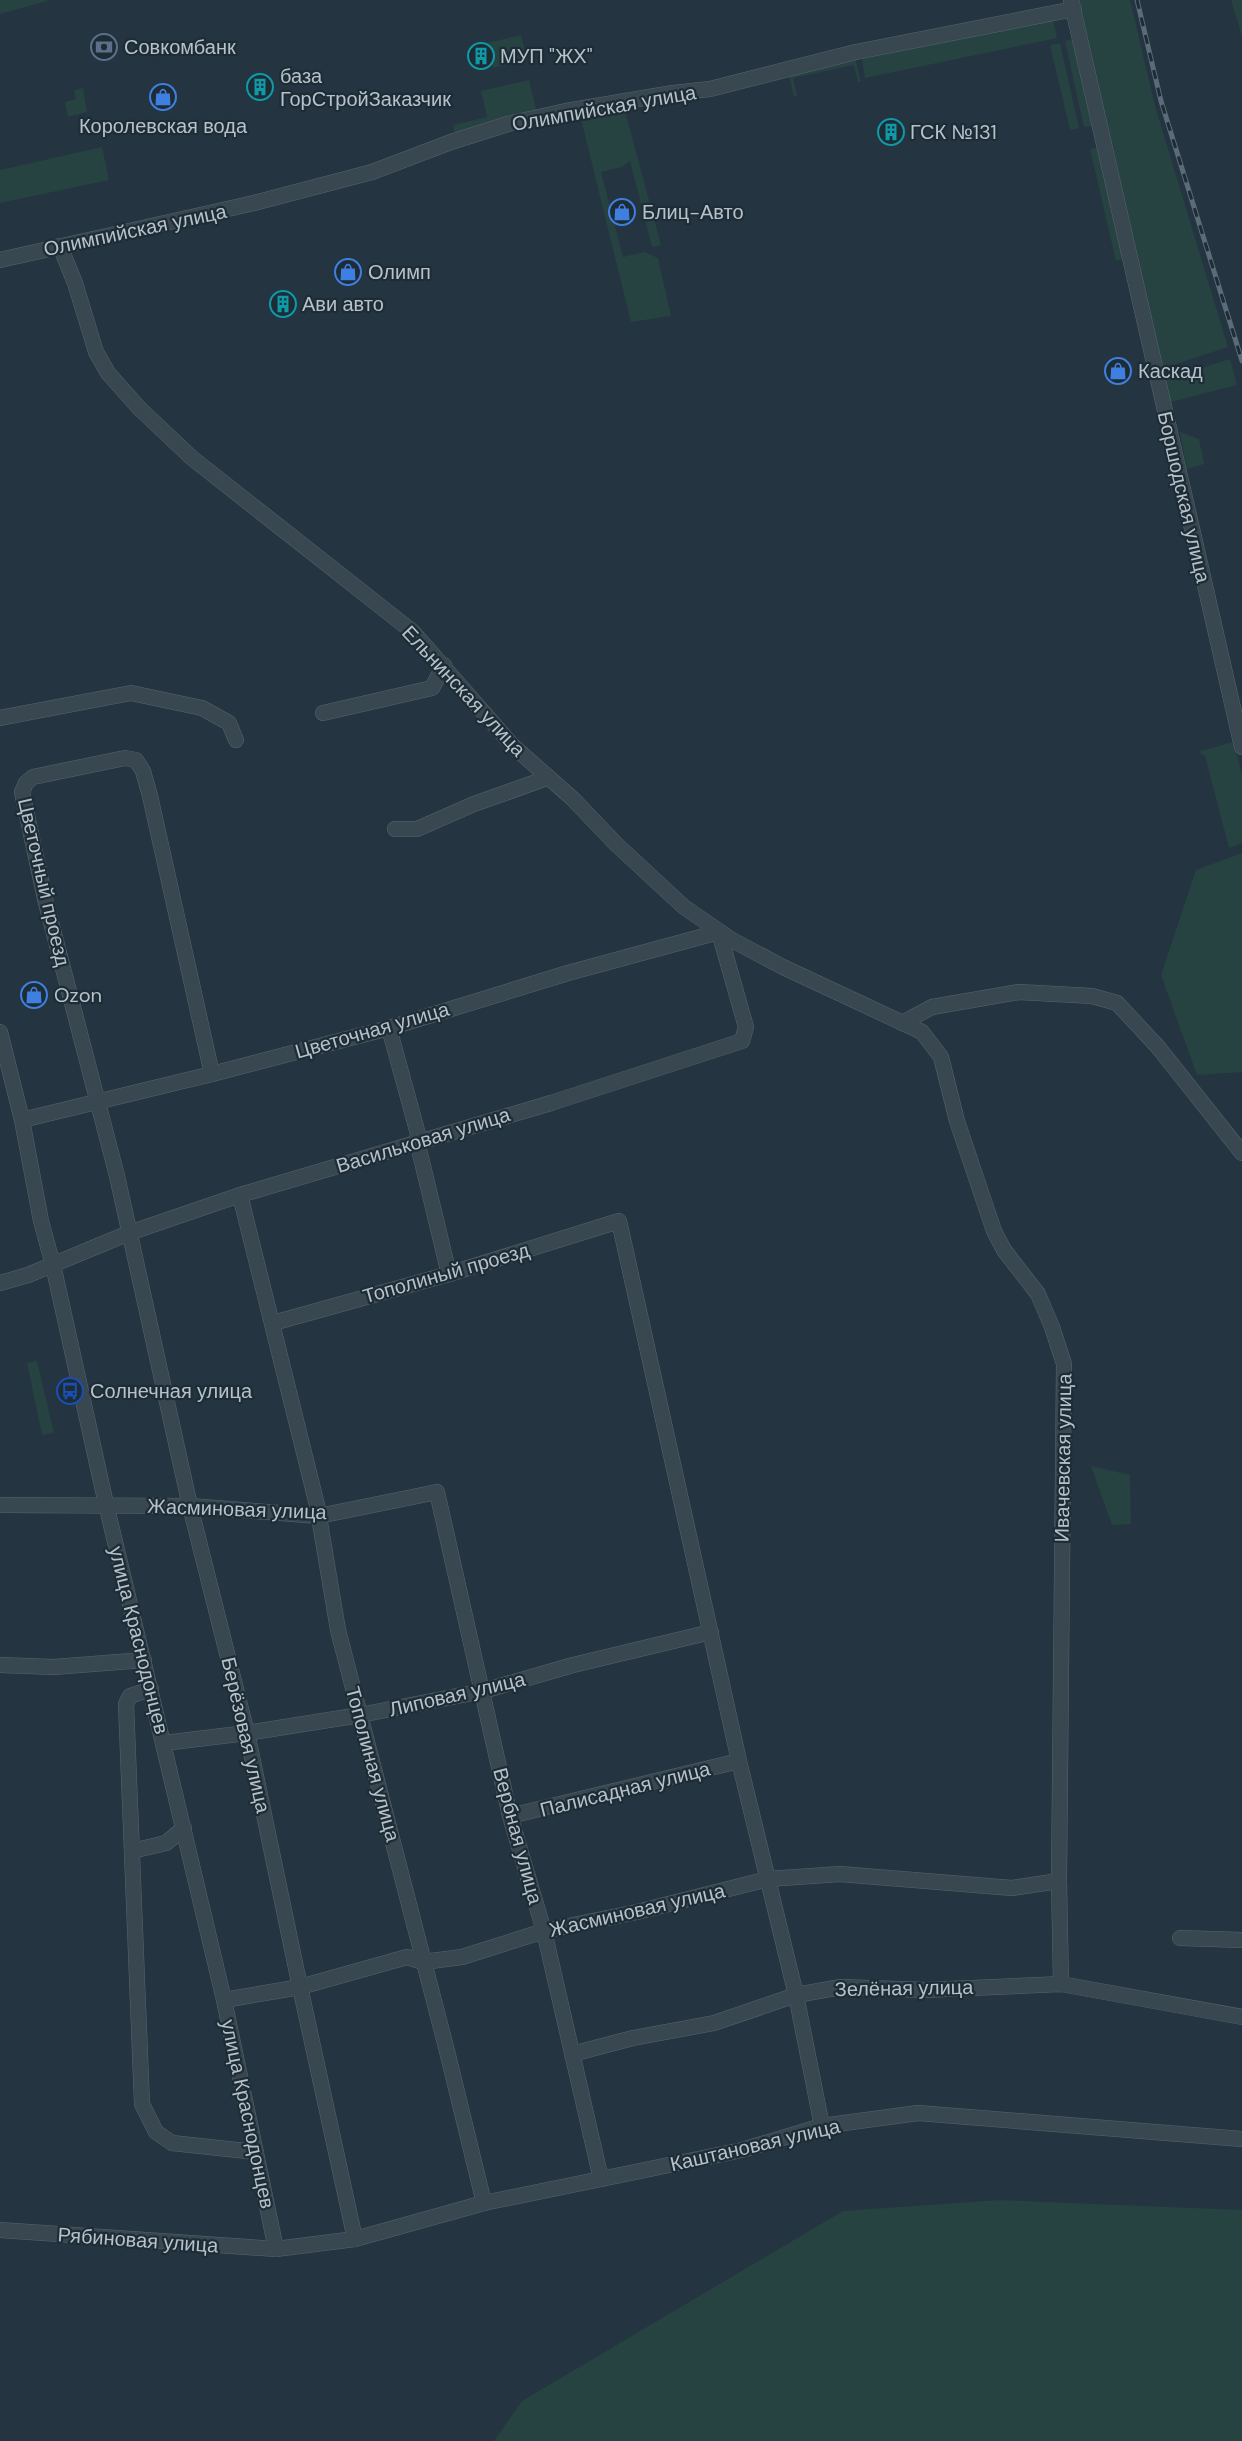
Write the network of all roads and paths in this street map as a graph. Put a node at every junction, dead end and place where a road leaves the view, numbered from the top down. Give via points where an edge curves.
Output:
1 (1073, 5) edge
2 (60, 246) junction
3 (0, 260) edge
4 (444, 665) junction
5 (324, 713) dead end
6 (0, 718) edge
7 (236, 740) dead end
8 (1242, 747) edge
9 (547, 778) junction
10 (395, 829) dead end
11 (719, 932) junction
12 (902, 1023) junction
13 (388, 1028) junction
14 (0, 1032) edge
15 (922, 1032) joint
16 (212, 1074) junction
17 (98, 1102) junction
18 (22, 1120) junction
19 (417, 1141) junction
20 (1242, 1154) edge
21 (240, 1195) junction
22 (129, 1233) junction
23 (53, 1265) junction
24 (449, 1274) junction
25 (0, 1283) edge
26 (273, 1323) junction
27 (437, 1492) joint
28 (106, 1504) junction
29 (0, 1505) edge
30 (190, 1506) junction
31 (319, 1516) junction
32 (711, 1632) junction
33 (144, 1660) junction
34 (0, 1665) edge
35 (151, 1689) junction
36 (483, 1691) junction
37 (360, 1715) junction
38 (248, 1733) junction
39 (164, 1743) junction
40 (740, 1761) junction
41 (510, 1816) junction
42 (184, 1828) junction
43 (132, 1851) junction
44 (768, 1879) junction
45 (1059, 1881) junction
46 (544, 1931) junction
47 (1180, 1938) dead end
48 (1242, 1940) edge
49 (423, 1962) junction
50 (1061, 1984) junction
51 (300, 1987) junction
52 (796, 1995) junction
53 (224, 2000) junction
54 (1242, 2017) edge
55 (573, 2054) junction
56 (822, 2126) junction
57 (1242, 2139) edge
58 (256, 2152) junction
59 (601, 2179) junction
60 (483, 2203) junction
61 (0, 2230) edge
62 (355, 2239) junction
63 (276, 2249) junction

1 - 2 street, Олимпийская улица via 856,52 710,89 508,124 372,172
1 - 8 street, Боршодская улица
2 - 3 street, Олимпийская улица
2 - 4 street, Ельнинская улица via 96,352 123,391 192,458 413,632
4 - 5 street via 432,688
4 - 9 street, Ельнинская улица via 513,747
6 - 7 street via 131,693 202,708 229,723
9 - 10 street via 417,829
9 - 11 street, Ельнинская улица via 684,907
11 - 12 street, Ельнинская улица via 783,968
11 - 13 street, Цветочная улица
11 - 19 street, Васильковая улица via 746,1027 742,1041 551,1103
12 - 15 street, Ельнинская улица
12 - 20 street via 932,1007 1019,992 1092,996 1117,1003 1158,1047
13 - 16 street, Цветочная улица
13 - 19 street
14 - 18 street, улица Краснодонцев
15 - 45 street, Ивачевская улица via 941,1058 957,1121 994,1231 1038,1294 1065,1364
16 - 17 street, Цветочная улица
16 - 17 street, Цветочный проезд via 150,796 136,760 125,758 33,777 22,792 45,899
17 - 18 street, Цветочная улица
17 - 22 street, Цветочный проезд
18 - 23 street, улица Краснодонцев
19 - 21 street, Васильковая улица
19 - 24 street
21 - 22 street, Васильковая улица
21 - 26 street, Тополиная улица
22 - 23 street, Васильковая улица
22 - 30 street, Берёзовая улица
23 - 25 street, Васильковая улица
23 - 28 street, улица Краснодонцев
24 - 26 street, Тополиный проезд
24 - 32 street, Тополиный проезд via 619,1221
26 - 31 street, Тополиная улица
27 - 31 street, Жасминовая улица
27 - 36 street, Вербная улица
28 - 29 street, Жасминовая улица
28 - 30 street, Жасминовая улица
28 - 33 street, улица Краснодонцев
30 - 31 street, Жасминовая улица
30 - 38 street, Берёзовая улица
31 - 37 street, Тополиная улица via 338,1630
32 - 36 street, Липовая улица
32 - 40 street
33 - 34 street via 54,1667
33 - 35 street, улица Краснодонцев
35 - 39 street, улица Краснодонцев
35 - 43 street via 130,1696 126,1704
36 - 37 street, Липовая улица
36 - 41 street, Вербная улица
37 - 38 street, Липовая улица
37 - 49 street, Тополиная улица
38 - 39 street, Липовая улица
38 - 51 street, Берёзовая улица
39 - 42 street, улица Краснодонцев
40 - 41 street, Палисадная улица
40 - 44 street
41 - 46 street, Вербная улица
42 - 43 street via 166,1844
42 - 53 street, улица Краснодонцев
43 - 58 street via 142,2104 156,2132 171,2143
44 - 45 street, Жасминовая улица via 840,1874 1012,1888
44 - 46 street, Жасминовая улица
44 - 52 street
45 - 50 street, Ивачевская улица
46 - 49 street, Жасминовая улица via 462,1957
46 - 55 street, Вербная улица
47 - 48 street
49 - 51 street, Жасминовая улица via 407,1957
49 - 60 street, Тополиная улица
50 - 52 street, Зелёная улица via 925,1990 841,1987
50 - 54 street, Зелёная улица
51 - 53 street, Жасминовая улица
51 - 62 street, Берёзовая улица
52 - 55 street, Зелёная улица via 714,2023
52 - 56 street
53 - 58 street, улица Краснодонцев
55 - 59 street, Вербная улица
56 - 57 street, Каштановая улица via 918,2113
56 - 59 street, Каштановая улица via 742,2150
58 - 63 street, улица Краснодонцев
59 - 60 street, Каштановая улица
60 - 62 street, Каштановая улица
61 - 63 street, Рябиновая улица
62 - 63 street, Каштановая улица

